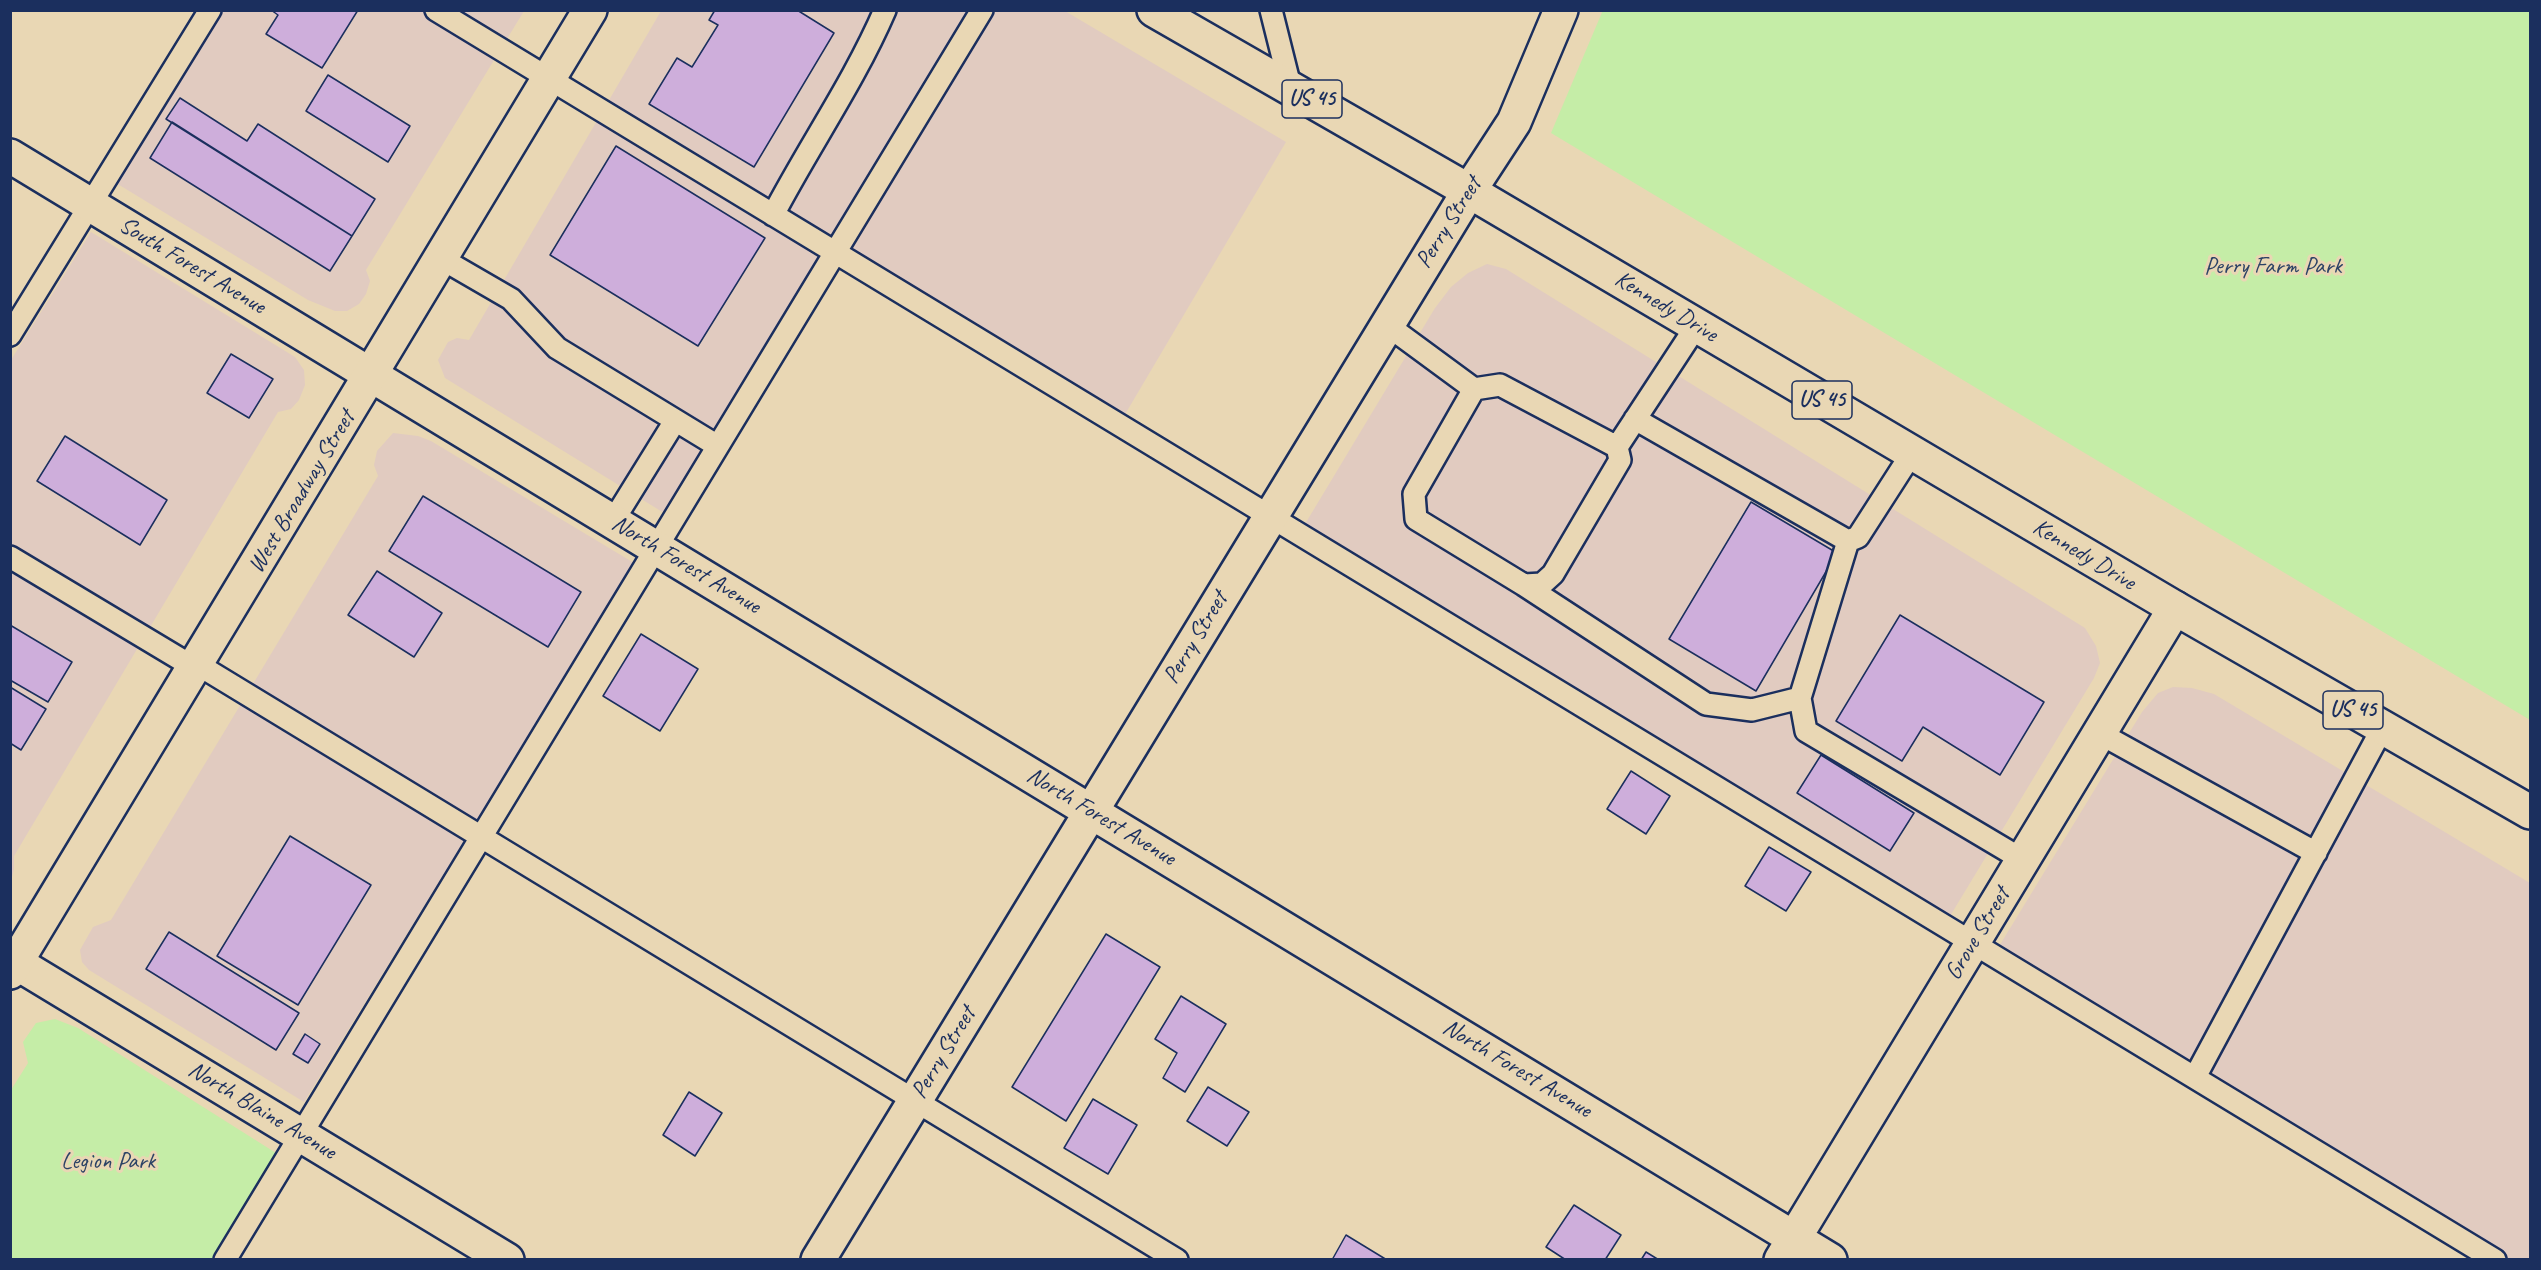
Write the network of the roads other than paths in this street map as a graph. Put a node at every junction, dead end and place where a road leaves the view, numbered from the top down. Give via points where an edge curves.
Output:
1 (210, 10) edge
2 (436, 10) edge
3 (885, 10) edge
4 (981, 10) edge
5 (1154, 10) edge
6 (1271, 10) edge
7 (1561, 10) edge
8 (582, 14) edge
9 (549, 80) junction
10 (1290, 86) junction
11 (10, 156) edge
12 (1468, 190) junction
13 (90, 205) junction
14 (773, 215) junction
15 (835, 253) junction
16 (442, 259) junction
17 (1387, 325) junction
18 (1697, 326) junction
19 (10, 335) edge
20 (372, 375) junction
21 (1474, 389) junction
22 (1635, 419) junction
23 (675, 420) junction
24 (716, 445) junction
25 (1617, 447) junction
26 (1912, 453) junction
27 (1271, 517) junction
28 (613, 521) junction
29 (1848, 541) junction
30 (656, 547) junction
31 (10, 557) edge
32 (1524, 585) junction
33 (2175, 608) junction
34 (196, 666) junction
35 (1800, 698) junction
36 (2383, 727) junction
37 (2099, 733) junction
38 (1091, 811) junction
39 (2530, 812) edge
40 (481, 837) junction
41 (2316, 853) junction
42 (2023, 860) junction
43 (1972, 943) junction
44 (12, 964) edge
45 (2194, 1077) junction
46 (915, 1100) junction
47 (301, 1134) junction
48 (1787, 1249) edge
49 (225, 1260) edge
50 (507, 1260) edge
51 (818, 1260) edge
52 (1177, 1260) edge
53 (1830, 1260) edge
54 (2495, 1260) edge

1 - 13 lane
2 - 9 lane
3 - 14 lane via 867,52
4 - 15 lane
5 - 10 street, Kennedy Drive / US 45
6 - 10 lane
7 - 12 street, Perry Street via 1514,122
8 - 9 street, West Broadway Street
9 - 14 lane
9 - 16 street, West Broadway Street
10 - 12 street, Kennedy Drive / US 45
11 - 13 street, South Forest Avenue
12 - 17 street, Perry Street
12 - 18 street, Kennedy Drive / US 45
13 - 19 lane
13 - 20 street, South Forest Avenue
14 - 15 lane
15 - 24 lane
15 - 27 lane
16 - 20 street, West Broadway Street
16 - 23 lane via 511,299 557,348
17 - 21 lane
17 - 27 street, Perry Street
18 - 22 lane
18 - 26 street, Kennedy Drive / US 45
20 - 28 street, North Forest Avenue
20 - 34 street, West Broadway Street
21 - 25 lane via 1500,385
21 - 32 lane via 1414,494 1416,519
22 - 25 lane
22 - 29 lane
23 - 24 lane
23 - 28 lane
24 - 30 lane
25 - 32 lane via 1620,460 1553,574 1542,584
26 - 29 lane via 1858,537
26 - 33 street, Kennedy Drive / US 45
27 - 38 street, Perry Street
27 - 43 lane
28 - 30 street, North Forest Avenue
29 - 35 lane
30 - 38 street, North Forest Avenue
30 - 40 lane
31 - 34 lane
32 - 35 lane via 1706,704 1752,710
33 - 36 street, US 45
33 - 37 street, Grove Street
34 - 40 lane
34 - 44 street, West Broadway Street
35 - 42 lane via 1806,731
36 - 39 street, US 45
36 - 41 lane
37 - 41 lane
37 - 42 street, Grove Street
38 - 46 street, Perry Street
38 - 48 street, North Forest Avenue
40 - 46 lane
40 - 47 lane
41 - 45 lane
42 - 43 street, Grove Street
43 - 45 lane
43 - 48 street, Grove Street
44 - 47 street, North Blaine Avenue
45 - 54 lane
46 - 51 street, Perry Street
46 - 52 lane
47 - 49 lane
47 - 50 street, North Blaine Avenue
48 - 53 street, North Forest Avenue

